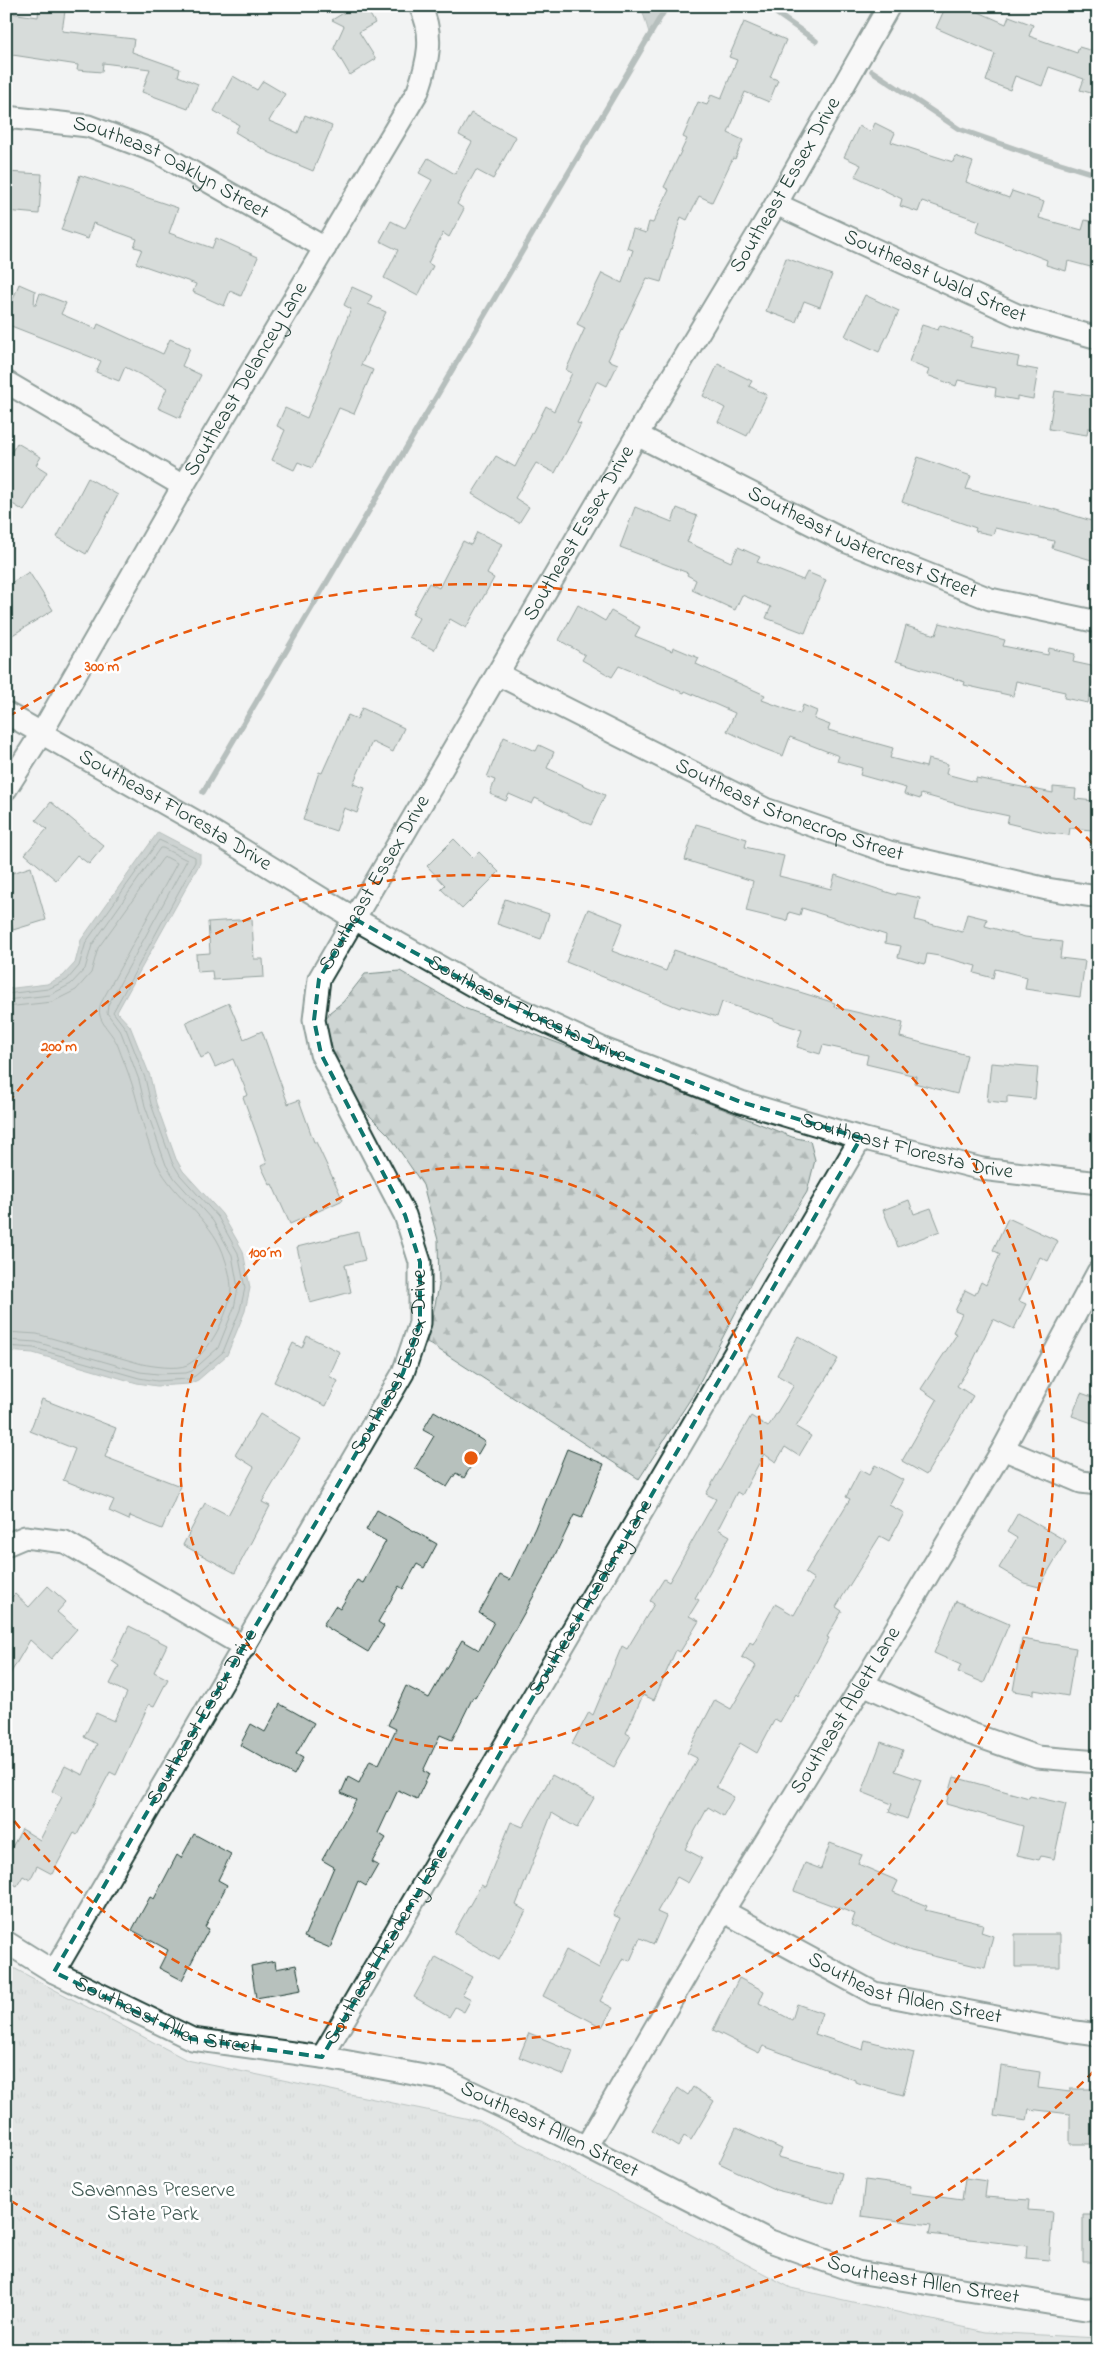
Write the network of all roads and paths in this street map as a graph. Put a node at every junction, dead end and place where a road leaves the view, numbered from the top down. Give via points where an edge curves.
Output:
1 (889, 6) edge
2 (423, 13) edge
3 (6, 117) edge
4 (776, 204) junction
5 (325, 248) junction
6 (1098, 338) edge
7 (6, 382) edge
8 (637, 434) junction
9 (183, 486) junction
10 (1098, 622) edge
11 (498, 675) junction
12 (6, 713) edge
13 (41, 734) junction
14 (6, 789) edge
15 (1098, 897) edge
16 (354, 919) junction
17 (861, 1138) junction
18 (1098, 1184) edge
19 (1098, 1272) edge
20 (1003, 1449) junction
21 (1098, 1484) edge
22 (6, 1545) edge
23 (245, 1647) junction
24 (863, 1684) junction
25 (1098, 1762) edge
26 (723, 1911) junction
27 (6, 1942) edge
28 (54, 1972) junction
29 (1098, 2035) edge
30 (322, 2057) junction
31 (586, 2147) junction
32 (1098, 2309) edge

1 - 4 street, Southeast Essex Drive
2 - 5 street, Southeast Delancey Lane via 428,60 418,91
3 - 5 street, Southeast Oaklyn Street via 88,126 158,152
4 - 6 street, Southeast Wald Street via 1017,315
4 - 8 street, Southeast Essex Drive
5 - 9 street, Southeast Delancey Lane
7 - 9 street
8 - 10 street, Southeast Watercrest Street via 856,546 990,599
8 - 11 street, Southeast Essex Drive
9 - 13 street, Southeast Delancey Lane
11 - 15 street, Southeast Stonecrop Street via 765,810 889,852 1046,889
11 - 16 street, Southeast Essex Drive
12 - 13 street, Southeast Floresta Drive
13 - 14 street, Southeast Delancey Lane
13 - 16 street, Southeast Floresta Drive via 197,822
16 - 17 street, Southeast Floresta Drive via 495,998 606,1050 741,1102
16 - 23 street, Southeast Essex Drive via 319,979 314,1020 321,1054 405,1215 420,1262 420,1323 403,1373
17 - 18 street, Southeast Floresta Drive via 982,1169
17 - 30 street, Southeast Academy Lane
19 - 20 street, Southeast Ablett Lane
20 - 21 street via 1081,1482
20 - 24 street, Southeast Ablett Lane
22 - 23 street via 25,1537 65,1542
23 - 28 street, Southeast Essex Drive
24 - 25 street via 969,1733 1037,1757
24 - 26 street, Southeast Ablett Lane
26 - 29 street, Southeast Alden Street via 874,1993
26 - 31 street, Southeast Ablett Lane
27 - 28 street, Southeast Allen Street
28 - 30 street, Southeast Allen Street via 192,2040
30 - 31 street, Southeast Allen Street via 446,2080
31 - 32 street, Southeast Allen Street via 770,2241 857,2272

